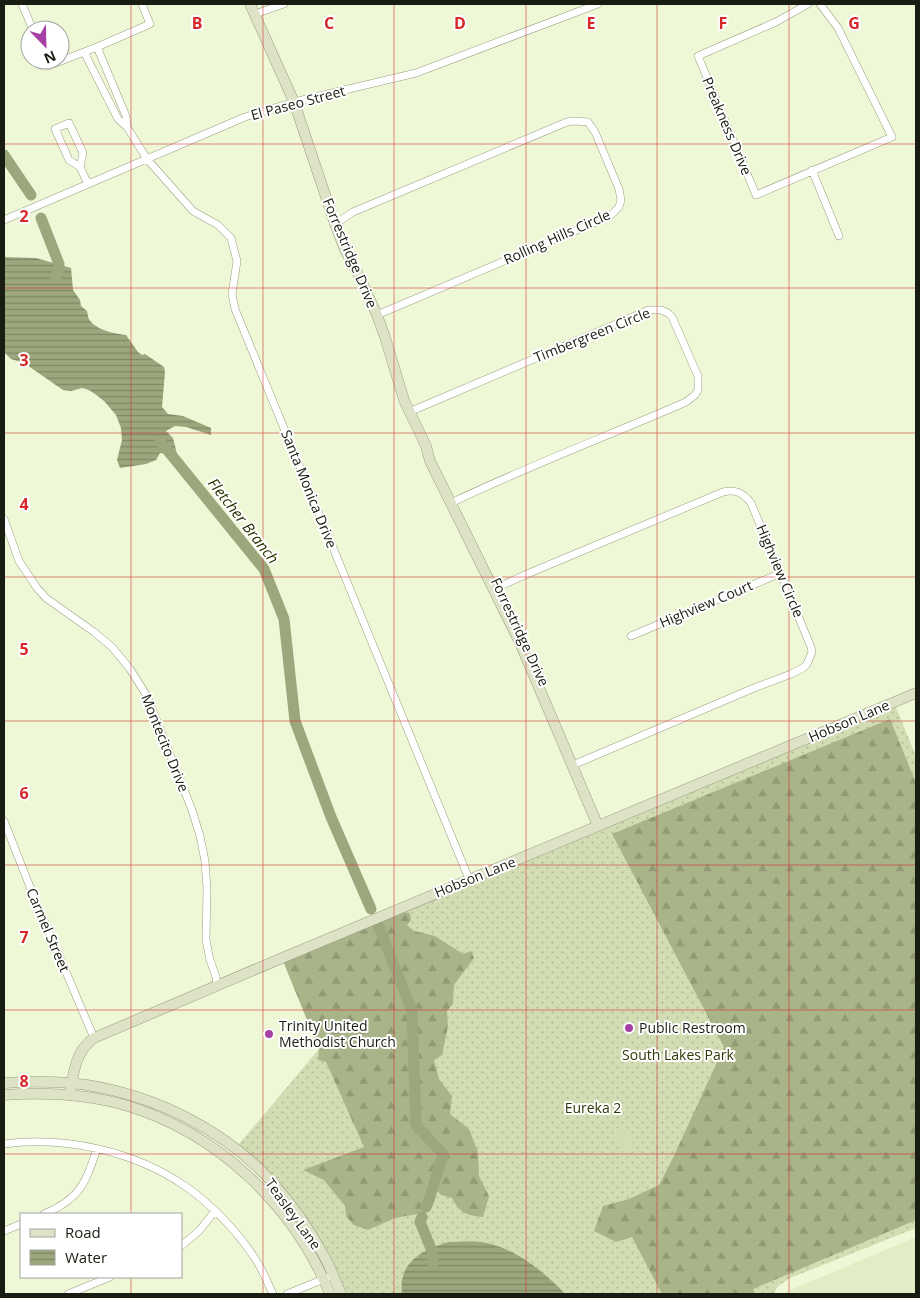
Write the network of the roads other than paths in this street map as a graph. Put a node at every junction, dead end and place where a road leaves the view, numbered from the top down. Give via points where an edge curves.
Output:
1 (22, 4) edge
2 (142, 4) edge
3 (250, 4) edge
4 (284, 4) edge
5 (598, 4) edge
6 (808, 4) edge
7 (820, 4) edge
8 (255, 14) junction
9 (29, 20) edge
10 (97, 47) junction
11 (84, 52) junction
12 (70, 56) edge
13 (115, 91) junction
14 (106, 96) junction
15 (294, 102) junction
16 (127, 127) junction
17 (147, 159) junction
18 (80, 167) junction
19 (812, 170) junction
20 (88, 184) junction
21 (4, 220) edge
22 (335, 224) junction
23 (839, 236) dead end
24 (377, 315) junction
25 (409, 412) junction
26 (453, 501) junction
27 (4, 519) edge
28 (781, 573) junction
29 (497, 588) junction
30 (631, 636) dead end
31 (916, 693) edge
32 (575, 764) junction
33 (4, 821) edge
34 (601, 825) junction
35 (469, 880) junction
36 (217, 986) junction
37 (94, 1038) junction
38 (4, 1083) edge
39 (72, 1083) junction
40 (4, 1095) edge
41 (70, 1095) junction
42 (4, 1144) edge
43 (97, 1149) junction
44 (215, 1212) junction
45 (47, 1213) edge
46 (20, 1224) edge
47 (4, 1231) edge
48 (182, 1245) edge
49 (328, 1277) junction
50 (108, 1278) edge
51 (68, 1294) edge
52 (273, 1294) edge
53 (287, 1294) edge
54 (330, 1294) edge
55 (341, 1294) edge

1 - 9 street
2 - 10 street via 150,24
3 - 8 street, Forrestridge Drive
4 - 8 street
5 - 15 street, El Paseo Street via 416,73
6 - 19 street, Preakness Drive via 776,22 698,56 756,195
7 - 19 street via 838,28 892,137
8 - 15 street, Forrestridge Drive
10 - 11 street
10 - 13 street, Santa Monica Drive
11 - 12 street
11 - 14 street, Santa Monica Drive
13 - 14 street
13 - 16 street, Santa Monica Drive via 126,116
14 - 16 street, Santa Monica Drive via 118,120
15 - 17 street, El Paseo Street via 245,117
15 - 22 street, Forrestridge Drive
16 - 17 street, Santa Monica Drive
17 - 20 street, El Paseo Street
17 - 35 street, Santa Monica Drive via 193,211 218,225 231,238 237,261 232,294 235,309
18 - 18 street via 83,153 69,123 55,129 68,160
18 - 20 street
19 - 23 street
20 - 21 street, El Paseo Street
22 - 24 street, Forrestridge Drive
22 - 24 street, Rolling Hills Circle via 353,212 567,122 588,122 596,132 622,200 610,216
24 - 25 street, Forrestridge Drive
25 - 26 street, Forrestridge Drive via 435,458
25 - 26 street, Timbergreen Circle via 649,310 668,313 675,322 698,376 698,390 691,399
26 - 29 street, Forrestridge Drive
27 - 36 street, Montecito Drive via 19,561 36,588 112,647 147,696 200,836 207,886 206,940
28 - 29 street, Highview Circle via 751,503 742,493 729,490
28 - 30 street, Highview Court
28 - 32 street, Highview Circle via 811,647 807,664 791,674
29 - 32 street, Forrestridge Drive via 536,663
31 - 34 street, Hobson Lane
32 - 34 street, Forrestridge Drive
33 - 37 street, Carmel Street
34 - 35 street, Hobson Lane
35 - 36 street, Hobson Lane
36 - 37 street, Hobson Lane
37 - 39 street, Hobson Lane via 83,1049 75,1065
38 - 39 street, Teasley Lane
39 - 41 street, Hobson Lane
39 - 49 street, Teasley Lane via 144,1099 194,1121 236,1149 272,1182 293,1208 325,1258
40 - 41 street, Teasley Lane
41 - 49 street, Teasley Lane via 105,1100 146,1112 214,1148 276,1205
42 - 43 street via 36,1142
43 - 44 street via 160,1171 186,1187
43 - 45 street via 80,1190 57,1209
44 - 48 street
44 - 52 street via 255,1258
46 - 47 street
49 - 53 street
49 - 54 street, Teasley Lane
49 - 55 street, Teasley Lane
50 - 51 street

